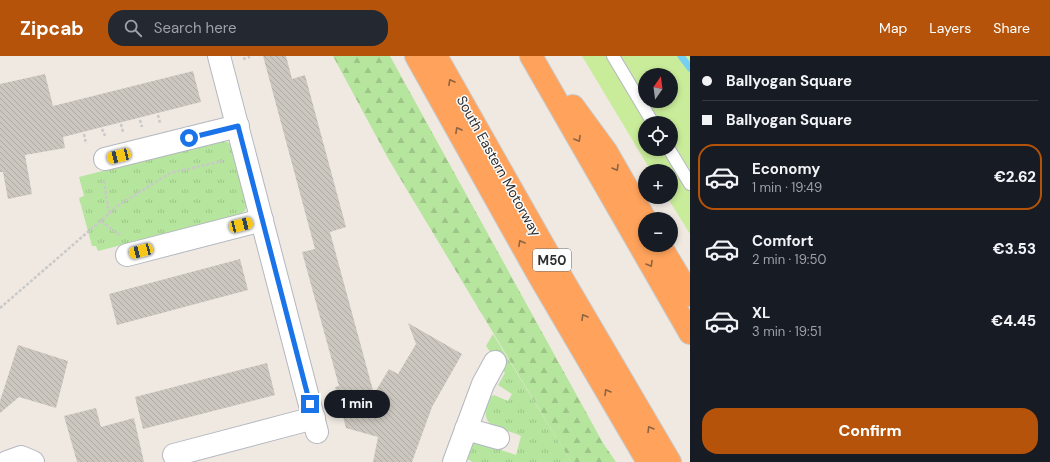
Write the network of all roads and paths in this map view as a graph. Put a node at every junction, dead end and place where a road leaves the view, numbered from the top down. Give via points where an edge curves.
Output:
1 (220, 56) edge
2 (416, 56) edge
3 (436, 56) edge
4 (531, 56) edge
5 (537, 56) edge
6 (613, 56) edge
7 (250, 57) dead end
8 (241, 60) dead end
9 (649, 116) edge
10 (238, 126) junction
11 (84, 134) dead end
12 (86, 144) dead end
13 (673, 156) edge
14 (105, 160) dead end
15 (226, 160) dead end
16 (690, 184) edge
17 (641, 212) edge
18 (262, 220) junction
19 (664, 252) edge
20 (127, 255) dead end
21 (690, 295) edge
22 (0, 308) edge
23 (690, 333) edge
24 (495, 362) dead end
25 (466, 429) junction
26 (498, 438) dead end
27 (174, 455) dead end
28 (8, 462) edge
29 (33, 462) edge
30 (454, 462) edge
31 (648, 462) edge
32 (670, 462) edge

1 - 10 street
31 -> 2 highway
32 -> 3 highway, South Eastern Motorway / M50
4 -> 23 highway
5 -> 17 highway via 606,151
6 - 9 lane
7 - 8 path
10 - 14 street
10 - 18 street
11 - 12 path
13 - 16 lane
15 - 22 path via 170,173 119,205
18 - 20 street
18 - 27 street via 315,425
19 - 21 highway
24 - 25 street via 483,384
25 - 26 street
25 - 30 street
28 - 29 street via 21,457

